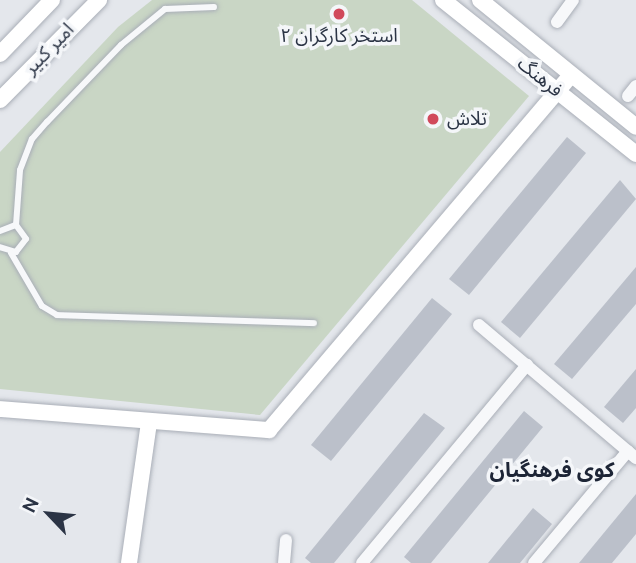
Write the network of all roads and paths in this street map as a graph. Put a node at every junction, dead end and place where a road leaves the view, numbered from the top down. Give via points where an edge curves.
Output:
1 (52, 0) edge
2 (99, 0) edge
3 (443, 0) edge
4 (480, 0) edge
5 (573, 0) edge
6 (214, 7) dead end
7 (557, 22) dead end
8 (0, 54) edge
9 (571, 75) junction
10 (558, 92) junction
11 (0, 100) edge
12 (636, 127) edge
13 (636, 154) edge
14 (16, 225) junction
15 (0, 231) edge
16 (0, 247) edge
17 (11, 253) junction
18 (314, 323) dead end
19 (479, 325) dead end
20 (527, 365) junction
21 (0, 409) edge
22 (149, 423) junction
23 (632, 454) edge
24 (286, 540) dead end
25 (129, 563) edge
26 (284, 563) edge
27 (362, 563) edge
28 (534, 563) edge

1 - 8 street, امیر کبیر
2 - 11 street, امیر کبیر
3 - 10 street, فرهنگ
4 - 9 street
5 - 7 street
6 - 14 lane via 165,9 121,45 47,122 32,139 20,170
9 - 10 street
9 - 12 street
10 - 13 street, فرهنگ
10 - 22 street via 269,430
14 - 15 lane
14 - 17 lane via 26,239 21,250
16 - 17 lane
17 - 18 lane via 42,306 57,316
19 - 20 street
20 - 23 street
20 - 27 street
21 - 22 street
22 - 25 street
23 - 28 street
24 - 26 street

